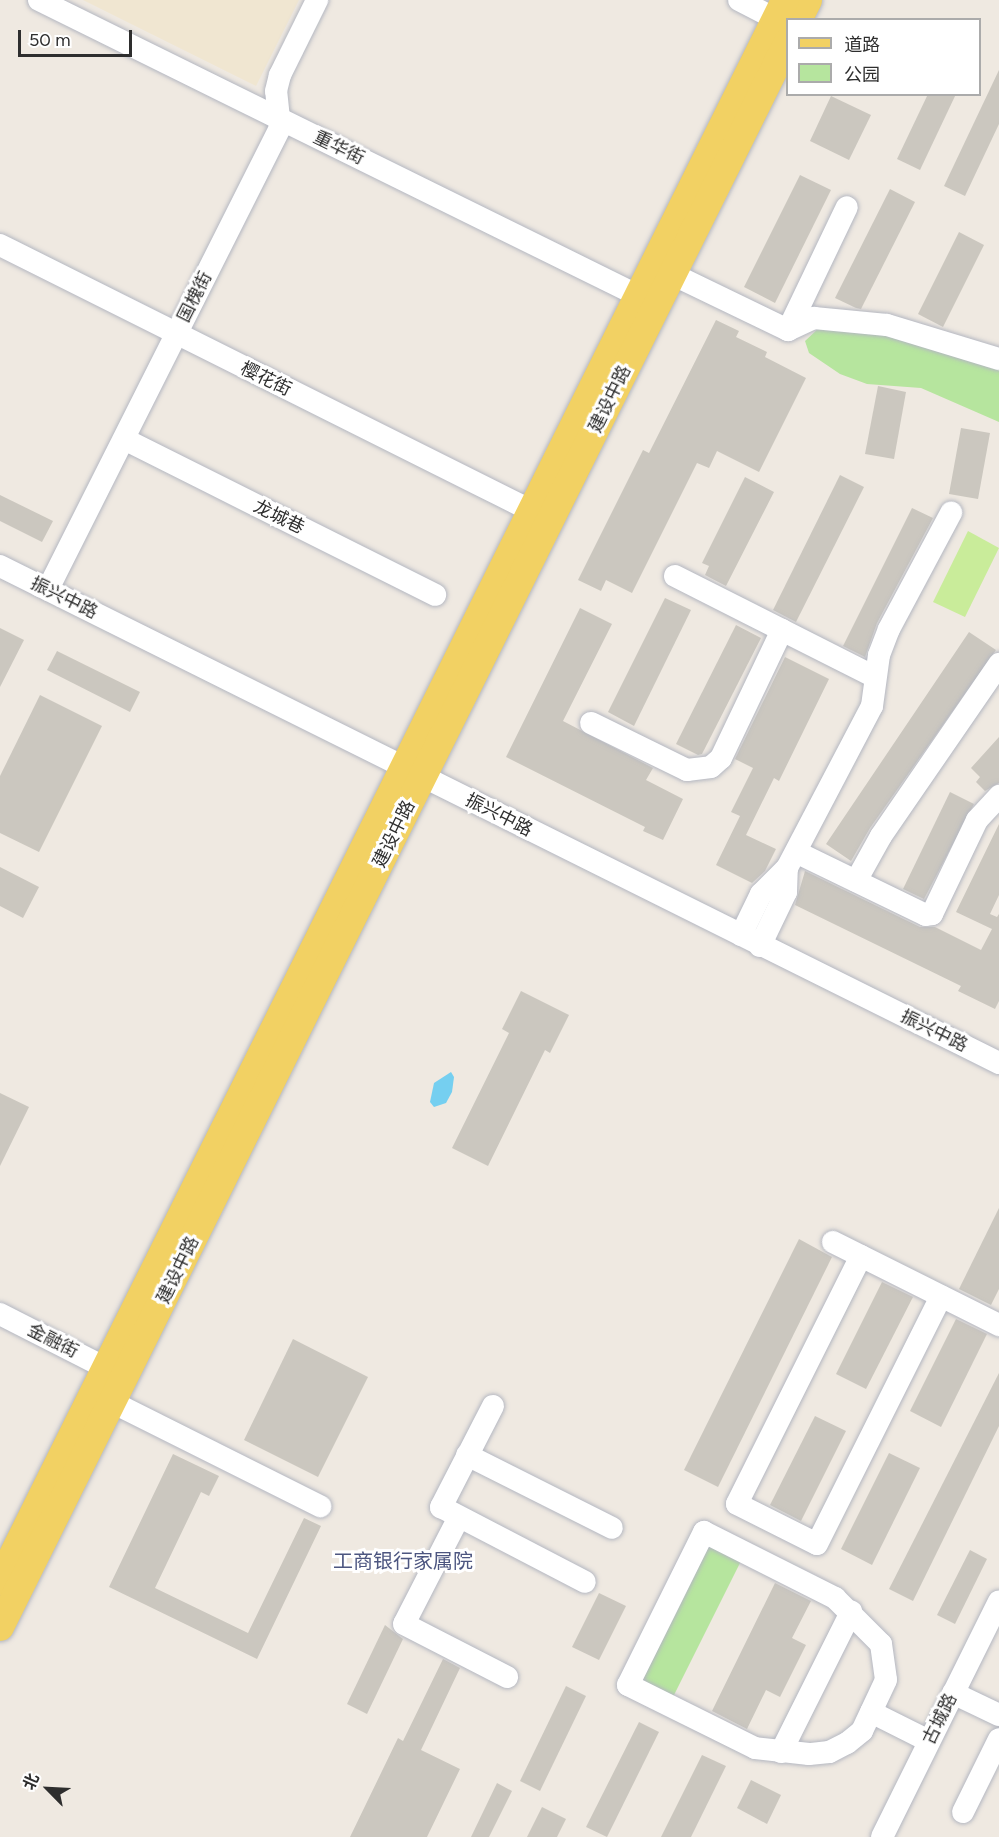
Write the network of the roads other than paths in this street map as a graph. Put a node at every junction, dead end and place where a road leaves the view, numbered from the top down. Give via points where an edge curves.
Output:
1 (39, 0) edge
2 (317, 0) edge
3 (739, 0) edge
4 (808, 0) edge
5 (789, 18) edge
6 (786, 20) edge
7 (786, 22) edge
8 (786, 22) edge
9 (281, 120) junction
10 (847, 207) dead end
11 (0, 245) edge
12 (672, 274) junction
13 (639, 296) junction
14 (788, 330) junction
15 (177, 334) junction
16 (999, 359) edge
17 (124, 439) junction
18 (532, 511) junction
19 (951, 513) dead end
20 (0, 566) edge
21 (675, 576) dead end
22 (0, 583) edge
23 (48, 590) junction
24 (435, 595) dead end
25 (782, 630) junction
26 (999, 664) edge
27 (875, 678) junction
28 (591, 723) dead end
29 (411, 778) junction
30 (999, 796) edge
31 (791, 860) junction
32 (856, 881) junction
33 (751, 940) junction
34 (999, 1063) edge
35 (999, 1079) edge
36 (833, 1242) dead end
37 (861, 1256) junction
38 (941, 1296) junction
39 (0, 1314) edge
40 (999, 1325) edge
41 (106, 1368) junction
42 (112, 1402) junction
43 (493, 1406) dead end
44 (467, 1455) junction
45 (320, 1506) dead end
46 (459, 1516) junction
47 (612, 1528) dead end
48 (0, 1581) edge
49 (585, 1582) dead end
50 (999, 1601) edge
51 (851, 1612) junction
52 (0, 1627) edge
53 (507, 1677) dead end
54 (953, 1693) junction
55 (871, 1712) junction
56 (999, 1715) edge
57 (999, 1739) edge
58 (929, 1741) junction
59 (781, 1752) junction
60 (963, 1812) dead end
61 (882, 1837) edge

1 - 9 street, 重华街
2 - 9 street via 280,75 276,91
3 - 6 street
4 - 5 main road, 建设中路
7 - 12 main road, 建设中路
8 - 13 main road, 建设中路
9 - 13 street, 重华街
9 - 15 street, 国槐街
10 - 14 street
11 - 15 street, 樱花街
12 - 14 street
12 - 29 main road, 建设中路
13 - 18 main road, 建设中路
14 - 16 street via 814,318 887,325
15 - 17 street, 国槐街
15 - 18 street, 樱花街
17 - 23 street, 国槐街
17 - 24 street, 龙城巷
18 - 29 main road, 建设中路
19 - 27 street via 889,629
20 - 23 street, 振兴中路
21 - 25 street
22 - 29 street, 振兴中路
23 - 29 street, 振兴中路
25 - 27 street
25 - 28 street via 721,758 711,767 687,770
26 - 32 street via 881,836
27 - 31 street via 872,706
29 - 33 street, 振兴中路
29 - 35 street, 振兴中路
29 - 41 main road, 建设中路
29 - 42 main road, 建设中路
30 - 32 street via 977,820 932,914 926,915
31 - 32 street
31 - 33 street via 786,892
33 - 34 street, 振兴中路
36 - 37 street
37 - 38 street
37 - 38 street via 737,1504 817,1544
38 - 40 street
39 - 41 street, 金融街
41 - 48 main road, 建设中路
42 - 45 street
42 - 52 main road, 建设中路
43 - 44 street
44 - 46 street via 441,1507
44 - 47 street
46 - 49 street
46 - 53 street via 404,1624
50 - 54 street, 古城路
51 - 55 street via 881,1644 886,1664 886,1680
51 - 59 street
51 - 59 street via 836,1598 704,1532 628,1685 755,1748
54 - 56 street
54 - 58 street, 古城路
55 - 58 street
55 - 59 street via 862,1731 829,1752
57 - 60 street
58 - 61 street, 古城路

